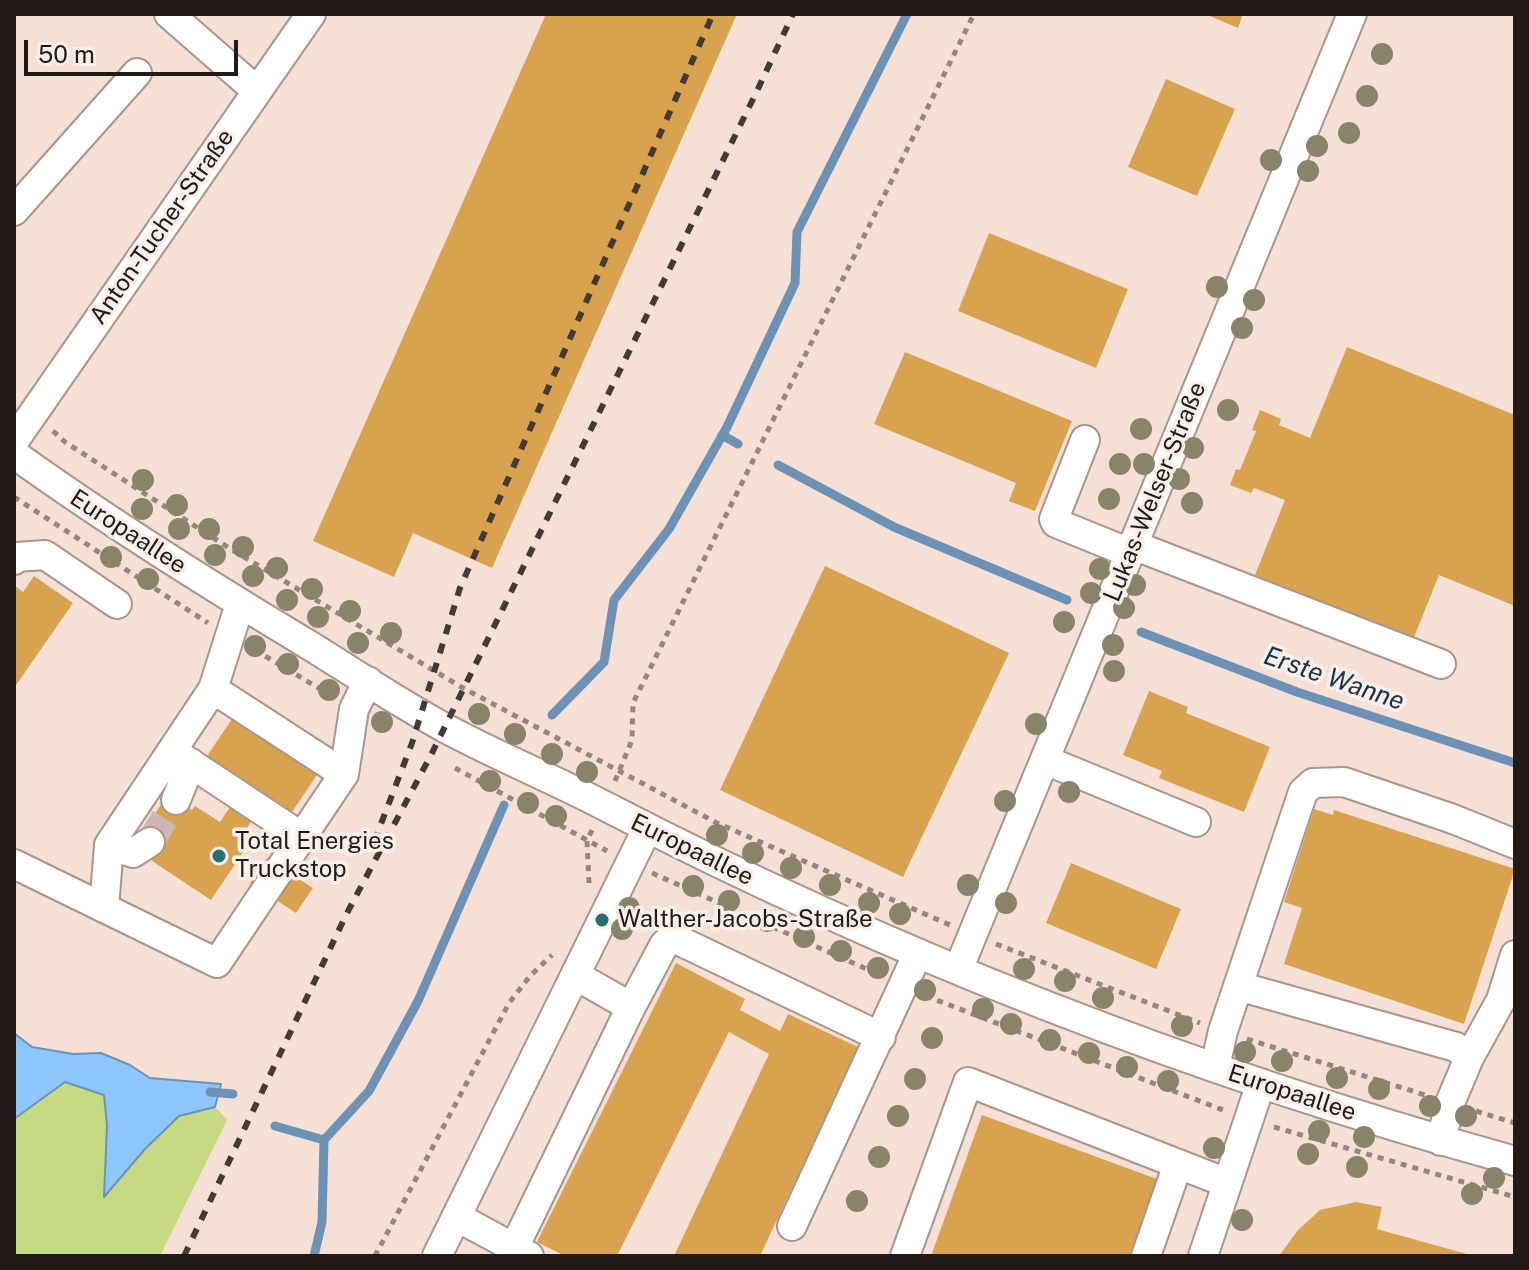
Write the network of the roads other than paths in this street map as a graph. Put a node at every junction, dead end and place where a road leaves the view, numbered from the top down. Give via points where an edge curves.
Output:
1 (169, 14) edge
2 (311, 14) edge
3 (1352, 14) edge
4 (137, 73) dead end
5 (257, 91) junction
6 (14, 211) edge
7 (1085, 440) dead end
8 (14, 441) edge
9 (14, 454) edge
10 (1132, 549) junction
11 (14, 560) edge
12 (117, 604) dead end
13 (240, 604) junction
14 (1441, 664) dead end
15 (368, 681) junction
16 (213, 689) junction
17 (181, 757) junction
18 (1045, 760) junction
19 (344, 774) junction
20 (176, 800) tunnel mouth
21 (1196, 822) dead end
22 (647, 829) junction
23 (302, 837) junction
24 (150, 842) dead end
25 (1515, 844) edge
26 (109, 845) junction
27 (14, 864) edge
28 (104, 908) junction
29 (918, 953) junction
30 (1515, 955) edge
31 (958, 970) junction
32 (575, 975) junction
33 (1238, 986) junction
34 (631, 1007) junction
35 (881, 1037) junction
36 (1469, 1058) junction
37 (1215, 1067) junction
38 (1261, 1083) junction
39 (1441, 1141) junction
40 (1515, 1161) edge
41 (1178, 1164) junction
42 (1227, 1183) junction
43 (457, 1217) junction
44 (792, 1226) dead end
45 (522, 1252) edge
46 (437, 1256) edge
47 (905, 1256) edge
48 (1146, 1256) edge
49 (1203, 1256) edge

1 - 5 street
2 - 5 street, Anton-Tucher-Straße
3 - 10 street, Lukas-Welser-Straße
4 - 6 street
5 - 8 street, Anton-Tucher-Straße
7 - 10 street via 1054,519
9 - 13 street, Europaallee
10 - 14 street
10 - 18 street, Lukas-Welser-Straße
11 - 12 street via 45,555
13 - 15 street, Europaallee
13 - 16 street
15 - 19 street via 354,709
15 - 22 street, Europaallee via 444,727
16 - 17 street
16 - 19 street
17 - 20 street
17 - 23 street
17 - 26 street
18 - 21 street
18 - 31 street, Lukas-Welser-Straße
19 - 23 street
22 - 29 street, Europaallee
22 - 32 street
23 - 28 street via 217,963
24 - 26 street via 133,853
25 - 33 street via 1344,782 1313,783 1303,792
26 - 28 street
27 - 28 street
29 - 31 street, Europaallee
29 - 35 street
30 - 36 street via 1501,1000
31 - 37 street, Europaallee
32 - 34 street
32 - 43 street
33 - 36 street via 1456,1047
33 - 37 street
34 - 35 street via 670,939
34 - 45 street
35 - 44 street
36 - 39 street
37 - 38 street, Europaallee
38 - 39 street, Europaallee
38 - 42 street
39 - 40 street, Europaallee
41 - 42 street
41 - 47 street via 968,1082
41 - 48 street
42 - 49 street
43 - 45 street
43 - 46 street

